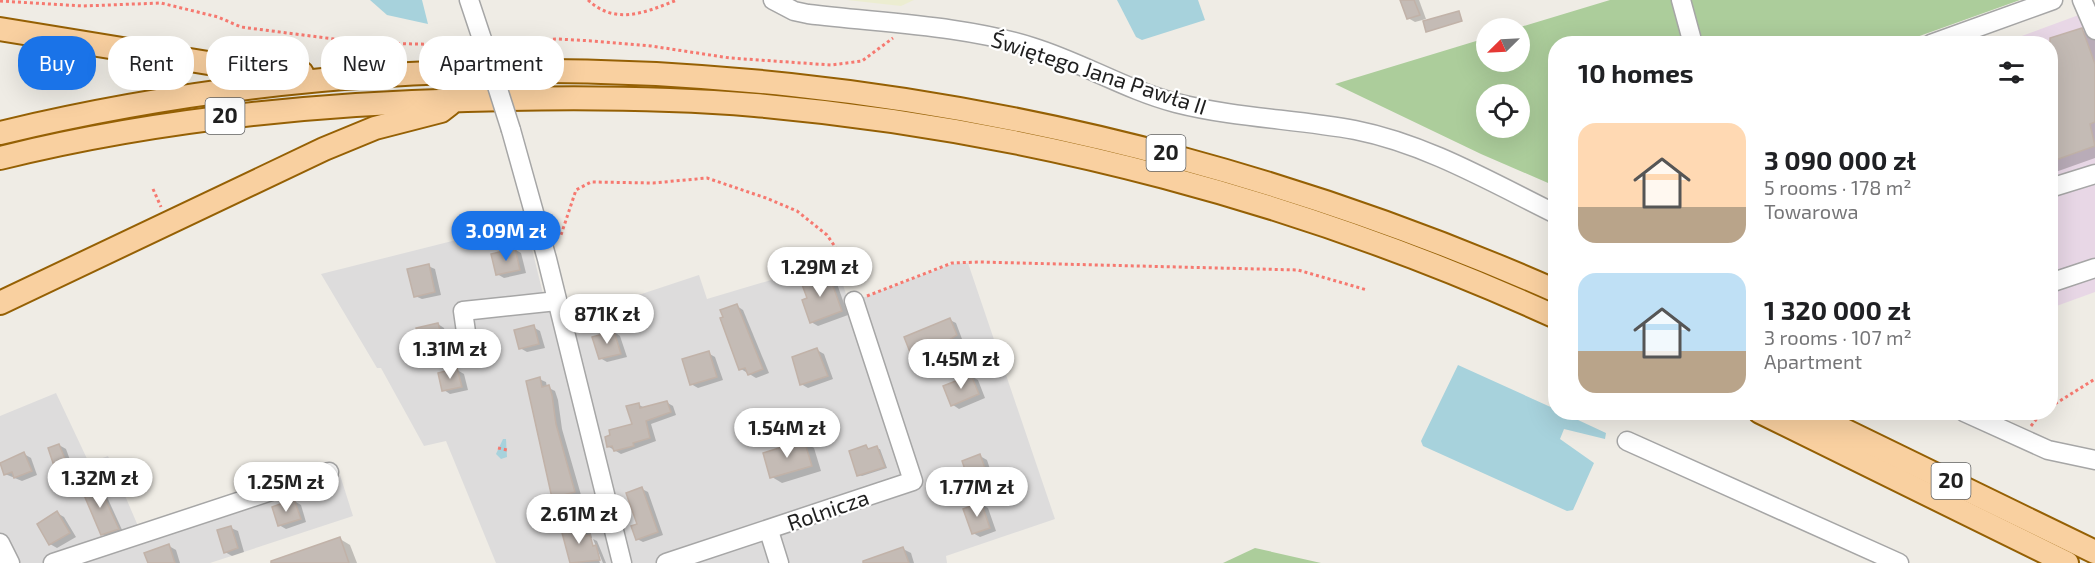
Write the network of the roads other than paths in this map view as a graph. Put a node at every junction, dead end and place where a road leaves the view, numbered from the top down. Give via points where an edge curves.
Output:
1 (470, 0) edge
2 (773, 0) edge
3 (1681, 0) edge
4 (2053, 0) edge
5 (2082, 0) edge
6 (0, 29) edge
7 (2095, 30) edge
8 (1691, 36) edge
9 (1953, 36) edge
10 (321, 76) edge
11 (407, 77) edge
12 (321, 83) edge
13 (454, 100) junction
14 (0, 133) edge
15 (0, 158) edge
16 (2095, 174) edge
17 (2058, 186) edge
18 (1548, 210) edge
19 (2095, 268) edge
20 (2058, 280) edge
21 (1548, 288) edge
22 (557, 301) junction
23 (854, 301) road end
24 (0, 303) edge
25 (1548, 314) edge
26 (468, 345) dead end
27 (1776, 420) edge
28 (1824, 420) edge
29 (1982, 420) edge
30 (1627, 441) dead end
31 (2095, 460) edge
32 (329, 472) dead end
33 (769, 531) junction
34 (0, 543) edge
35 (2095, 552) edge
36 (10, 563) edge
37 (53, 563) edge
38 (622, 563) edge
39 (666, 563) edge
40 (779, 563) edge
41 (1899, 563) edge
42 (2067, 563) edge

1 - 22 street, bridge via 511,130
2 - 18 street, Świętego Jana Pawła II via 808,14 990,36 1030,46 1174,102 1356,130 1448,162
3 - 8 street
4 - 9 street
5 - 7 street
6 - 10 main road via 245,69
11 - 21 main road, 20 via 509,71 702,77 869,94 1022,119 1173,155 1280,186 1383,221
12 - 14 main road, 20 via 167,102
13 - 15 main road, 20 via 406,100 207,119
13 - 24 main road via 441,111 375,128 324,149
13 - 25 main road, 20 via 574,96 757,105 866,117 1019,143 1178,181 1273,209 1376,244
16 - 17 street
19 - 20 street
22 - 26 street via 463,311
22 - 38 street
23 - 33 street, Rolnicza via 913,481
27 - 42 main road, 20
28 - 35 main road, 20
29 - 31 street via 2048,450
30 - 41 street
32 - 37 street
33 - 39 street, Rolnicza
33 - 40 street
34 - 36 street

